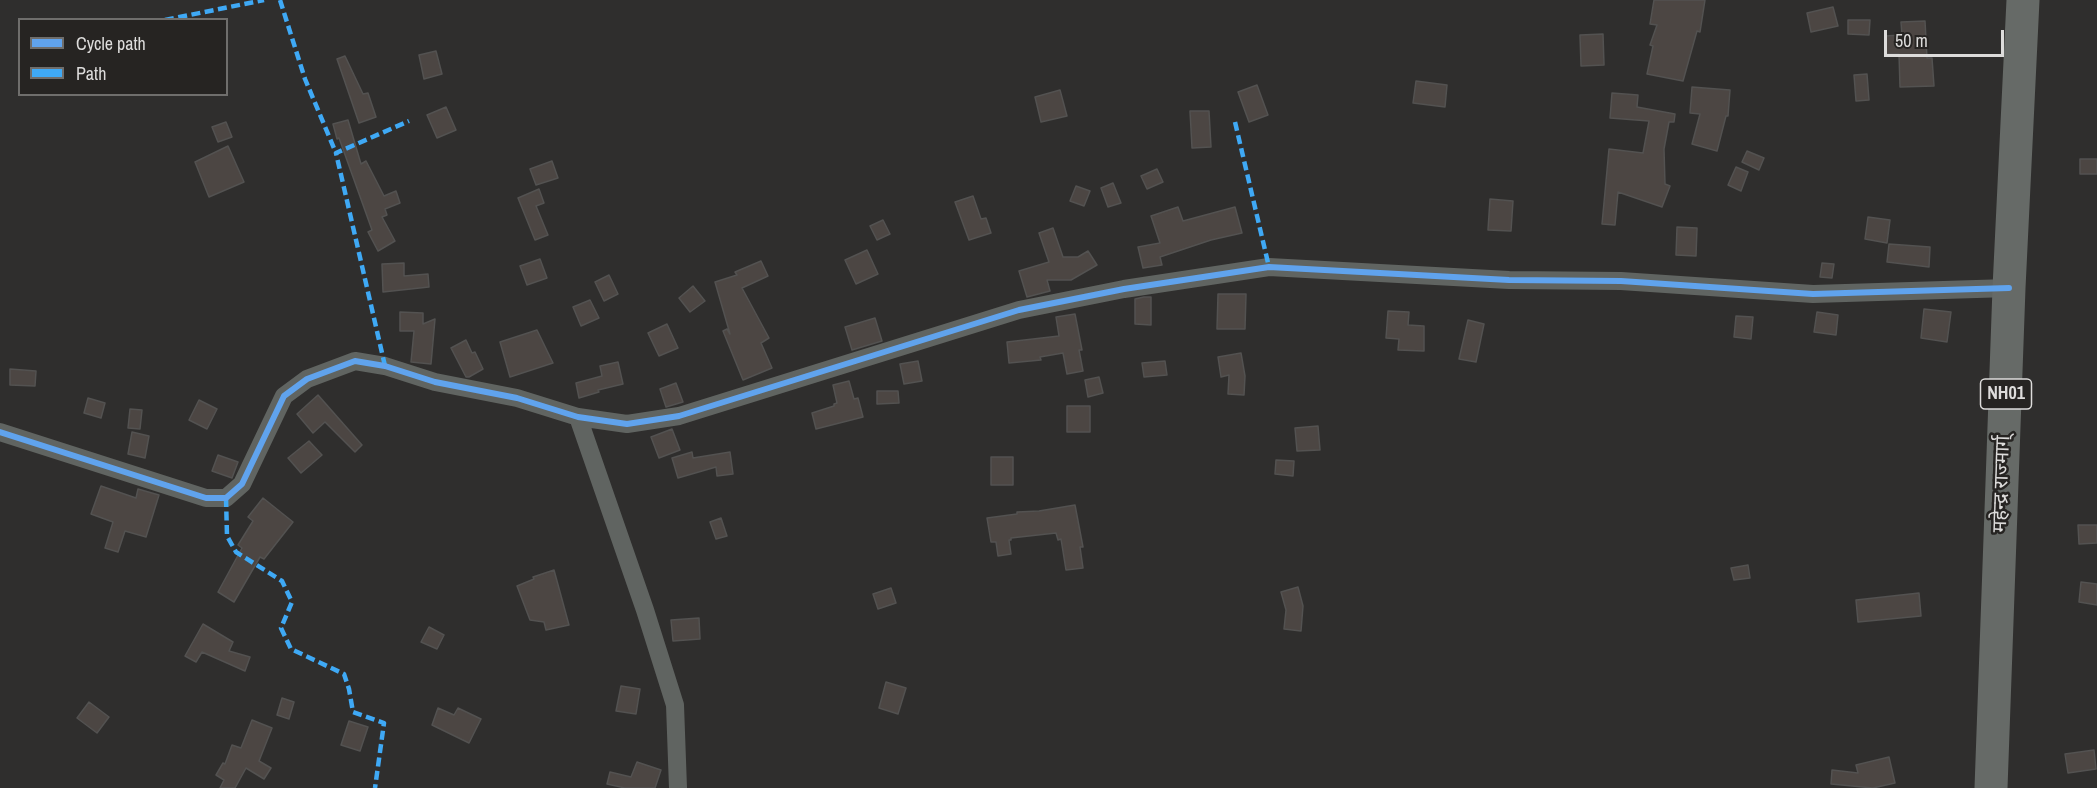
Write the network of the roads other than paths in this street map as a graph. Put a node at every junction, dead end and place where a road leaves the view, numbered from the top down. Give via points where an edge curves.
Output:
1 (2023, 0) edge
2 (2009, 288) junction
3 (578, 417) junction
4 (0, 432) edge
5 (678, 788) edge
6 (1991, 788) edge

1 - 2 highway, महेन्द्र राज्मार्ग् / NH01
2 - 3 street via 1813,294 1621,281 1509,280 1269,267 1019,310 679,416 627,424
2 - 6 highway, महेन्द्र राज्मार्ग् / NH01
3 - 4 street via 517,398 355,362 308,379 284,396 242,484 226,498 206,498
3 - 5 street via 675,705

